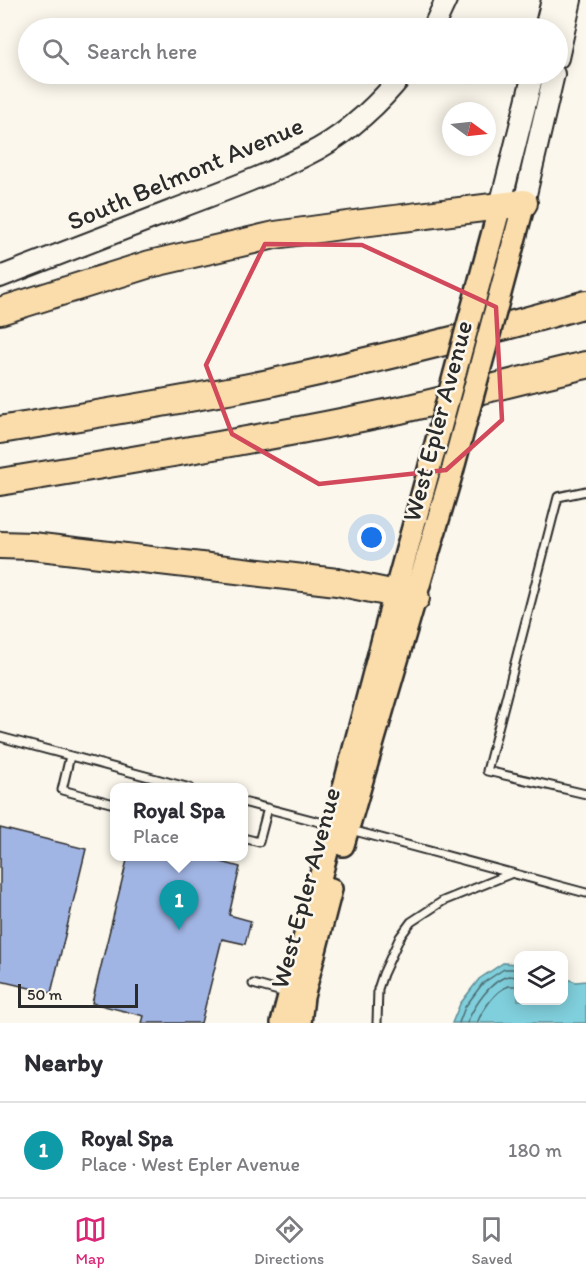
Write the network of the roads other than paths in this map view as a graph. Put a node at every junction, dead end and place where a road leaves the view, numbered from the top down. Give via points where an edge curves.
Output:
1 (446, 0) edge
2 (552, 0) edge
3 (571, 0) edge
4 (438, 18) edge
5 (548, 18) edge
6 (567, 18) edge
7 (395, 84) edge
8 (531, 84) edge
9 (551, 84) edge
10 (512, 204) junction
11 (0, 277) edge
12 (586, 304) edge
13 (0, 311) edge
14 (586, 363) edge
15 (0, 430) edge
16 (0, 482) edge
17 (586, 491) edge
18 (0, 545) edge
19 (405, 596) junction
20 (0, 737) edge
21 (70, 756) junction
22 (171, 783) edge
23 (586, 794) edge
24 (110, 803) edge
25 (248, 803) edge
26 (268, 808) junction
27 (340, 827) junction
28 (248, 839) edge
29 (510, 874) junction
30 (586, 893) edge
31 (253, 984) dead end
32 (296, 995) junction
33 (282, 1023) edge
34 (300, 1023) edge
35 (377, 1023) edge

1 - 4 street
2 - 5 street
3 - 6 street
7 - 11 street, South Belmont Avenue via 355,123 319,148 217,193
8 - 10 street, West Epler Avenue
9 - 10 street, West Epler Avenue
10 - 13 highway via 275,235 150,264
10 - 19 main road, West Epler Avenue, bridge via 487,254 430,466
10 - 19 main road, West Epler Avenue, bridge via 509,260 452,472
12 - 15 highway via 398,354 267,383
14 - 16 highway via 401,409 270,436
17 - 23 lane via 558,497 487,771
18 - 19 highway via 326,581
19 - 27 main road, West Epler Avenue
20 - 21 lane
21 - 22 lane
21 - 24 lane via 62,790
25 - 26 lane
26 - 27 lane
26 - 28 lane via 259,842
27 - 29 lane
27 - 32 main road, West Epler Avenue
29 - 30 lane
29 - 35 lane via 443,901 411,922 383,974 378,989
31 - 32 lane
32 - 33 main road, West Epler Avenue
32 - 34 main road, West Epler Avenue

